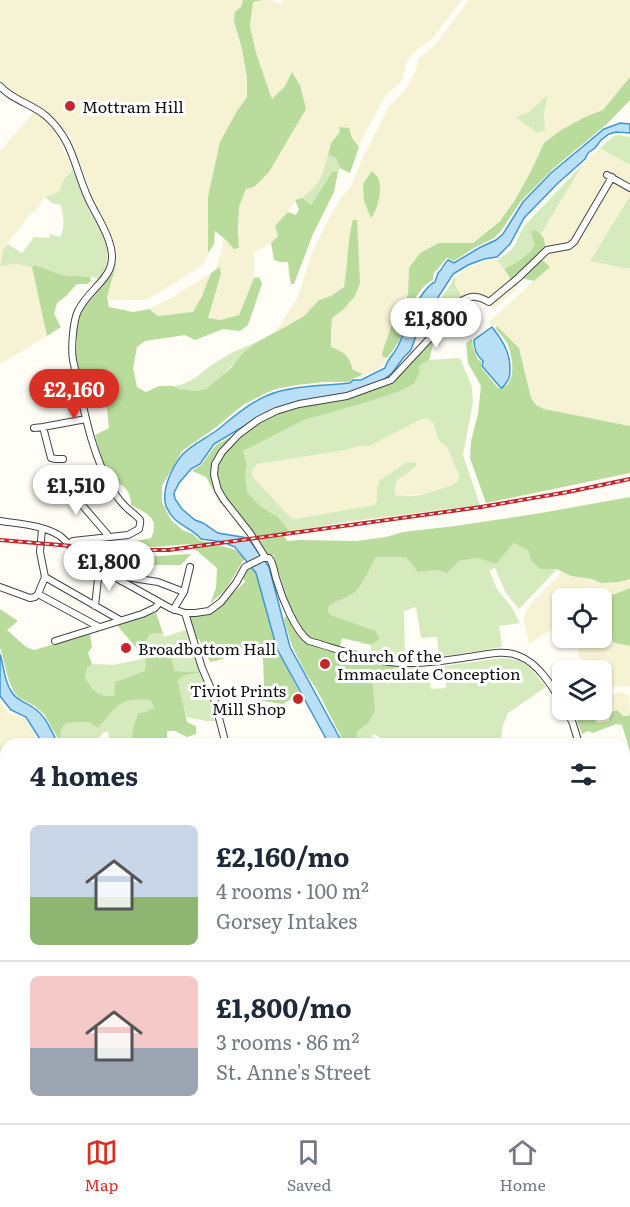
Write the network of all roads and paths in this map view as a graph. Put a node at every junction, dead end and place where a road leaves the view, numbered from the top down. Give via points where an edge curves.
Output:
1 (0, 86) edge
2 (630, 188) edge
3 (46, 379) dead end
4 (78, 380) junction
5 (86, 419) junction
6 (43, 427) junction
7 (34, 428) dead end
8 (63, 459) dead end
9 (64, 484) dead end
10 (0, 521) edge
11 (42, 529) junction
12 (108, 537) junction
13 (69, 544) junction
14 (266, 558) junction
15 (190, 567) dead end
16 (102, 570) junction
17 (45, 577) junction
18 (121, 580) junction
19 (0, 587) edge
20 (184, 592) junction
21 (38, 594) junction
22 (159, 603) junction
23 (95, 606) junction
24 (174, 610) junction
25 (185, 613) junction
26 (120, 620) junction
27 (99, 627) junction
28 (55, 641) dead end
29 (552, 687) edge
30 (571, 720) edge
31 (224, 738) edge
32 (577, 738) edge

1 - 4 street via 40,111 65,138 108,239 111,267 76,313 72,356
2 - 14 street via 610,176 574,242 551,246 491,301 478,296 460,302 391,380 347,396 276,411 239,434 222,452 214,475 224,500
3 - 4 street
4 - 5 street
5 - 6 street
5 - 12 street via 101,469 121,503 140,520 135,532
6 - 7 street
6 - 8 street via 51,458
9 - 12 street
10 - 11 street
11 - 13 street
11 - 17 street via 40,552
12 - 13 street
13 - 16 street via 80,557
14 - 25 street via 246,566 232,590 215,607
14 - 29 street via 300,634 309,641 401,663 512,653 530,662
15 - 20 street
16 - 18 street
16 - 23 street
17 - 21 street
17 - 23 street
18 - 20 street via 158,582
18 - 22 street
19 - 21 street via 30,598
20 - 24 street
21 - 27 street
22 - 24 street
22 - 26 street via 142,614
23 - 26 street
24 - 25 street
25 - 31 street
26 - 27 street
27 - 28 street
30 - 32 street

